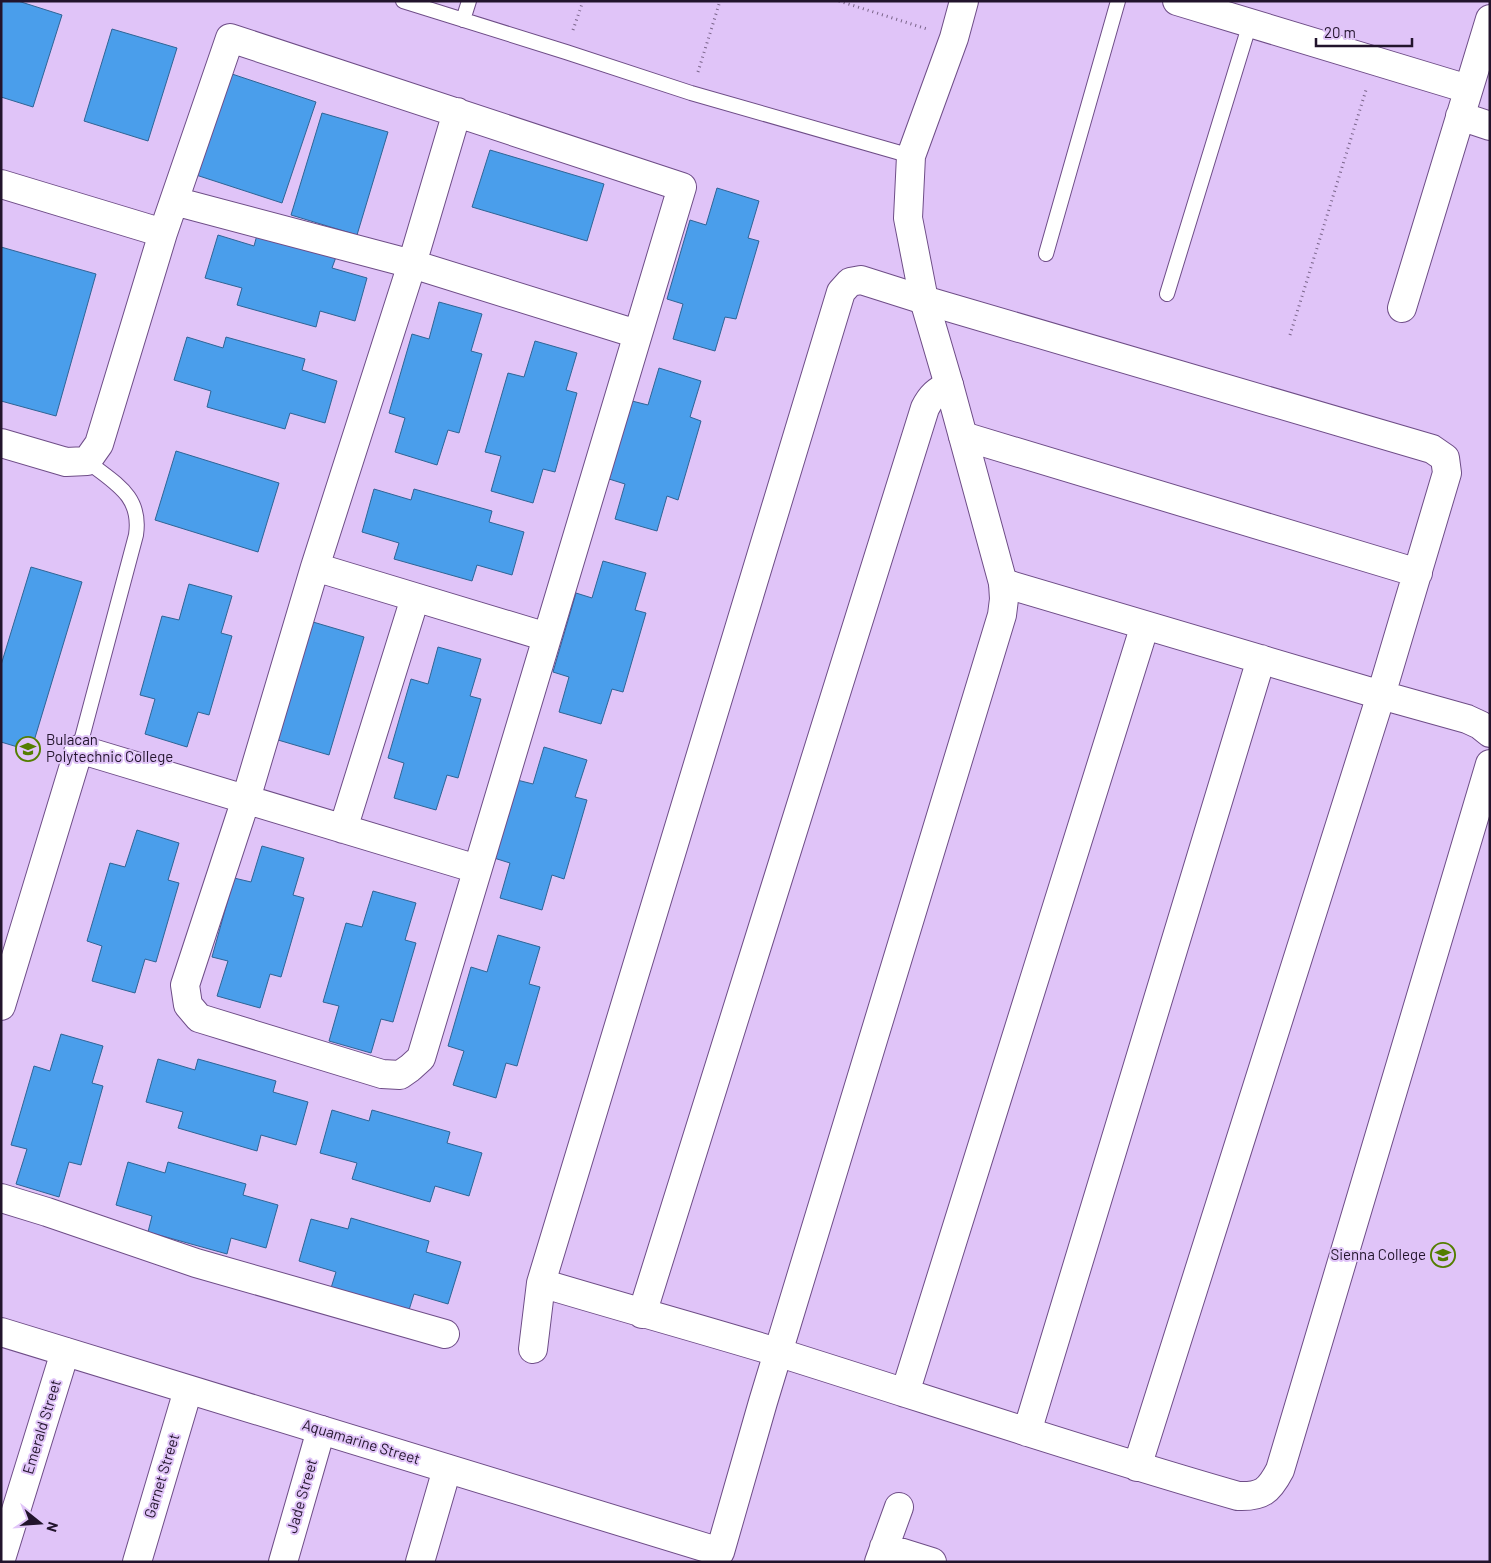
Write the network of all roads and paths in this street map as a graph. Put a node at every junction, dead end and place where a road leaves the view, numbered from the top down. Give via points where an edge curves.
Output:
1 (404, 1) edge
2 (469, 1) edge
3 (583, 1) edge
4 (720, 1) edge
5 (840, 1) edge
6 (964, 1) edge
7 (1118, 1) edge
8 (1177, 1) edge
9 (1490, 19) edge
10 (463, 20) junction
11 (1250, 23) junction
12 (954, 38) junction
13 (566, 52) junction
14 (1375, 61) junction
15 (1468, 89) junction
16 (691, 93) junction
17 (457, 112) junction
18 (1460, 116) junction
19 (1490, 126) edge
20 (911, 156) junction
21 (1, 184) edge
22 (174, 201) junction
23 (163, 233) junction
24 (1046, 254) dead end
25 (412, 264) junction
26 (1167, 294) dead end
27 (924, 300) junction
28 (1402, 308) dead end
29 (637, 334) junction
30 (1290, 335) dead end
31 (949, 385) junction
32 (963, 436) junction
33 (1, 442) edge
34 (87, 461) junction
35 (315, 567) junction
36 (1418, 573) junction
37 (1002, 582) junction
38 (415, 598) junction
39 (1145, 624) junction
40 (546, 637) junction
41 (1261, 659) junction
42 (1381, 695) junction
43 (1490, 733) edge
44 (79, 750) junction
45 (1490, 764) edge
46 (246, 799) junction
47 (343, 829) junction
48 (477, 869) junction
49 (1, 1006) edge
50 (1, 1198) edge
51 (541, 1283) junction
52 (642, 1314) junction
53 (1, 1332) edge
54 (446, 1334) dead end
55 (533, 1349) dead end
56 (64, 1352) junction
57 (778, 1353) junction
58 (188, 1390) junction
59 (905, 1393) junction
60 (321, 1430) junction
61 (1027, 1432) junction
62 (1137, 1467) junction
63 (447, 1469) junction
64 (899, 1507) dead end
65 (882, 1554) edge
66 (718, 1557) edge
67 (1, 1559) edge
68 (137, 1562) edge
69 (282, 1562) edge
70 (420, 1562) edge
71 (932, 1562) edge

1 - 10 lane
2 - 10 lane
3 - 13 path
4 - 16 path
5 - 12 path
6 - 12 street
7 - 24 lane
8 - 11 street
9 - 15 street
10 - 13 lane
11 - 14 street
11 - 26 lane
12 - 20 street
13 - 16 lane
14 - 15 street
14 - 30 path
15 - 18 street
16 - 20 lane
17 - 22 street via 230,38
17 - 25 street
17 - 29 street via 682,187
18 - 19 street
18 - 28 street
20 - 27 street via 908,218
21 - 23 street
22 - 23 street
22 - 25 street
23 - 34 street via 99,444
25 - 29 street
25 - 35 street
27 - 31 street
27 - 36 street via 1432,449 1445,458 1447,473
27 - 51 street via 861,280 850,282 842,292
29 - 40 street
31 - 32 street
31 - 52 street via 931,397 925,408
32 - 36 street
32 - 37 street
33 - 34 street via 66,462
34 - 44 lane via 125,492 134,504 138,524
35 - 38 street
35 - 46 street
36 - 42 street
37 - 39 street
37 - 57 street via 1002,615
38 - 40 street
38 - 47 street
39 - 41 street
39 - 59 street
40 - 48 street
41 - 42 street
41 - 61 street
42 - 43 street via 1467,719
42 - 62 street
44 - 46 street
44 - 49 street
45 - 62 street via 1280,1470 1264,1492 1252,1497 1238,1496
46 - 47 street
46 - 48 street via 185,984 188,1005 199,1018 382,1074 400,1075 421,1058
47 - 48 street
50 - 54 street via 196,1262
51 - 52 street
51 - 55 street
52 - 57 street
53 - 56 street, Aquamarine Street
56 - 58 street, Aquamarine Street
56 - 67 street, Emerald Street
57 - 59 street
57 - 66 street
58 - 60 street, Aquamarine Street
58 - 68 street, Garnet Street
59 - 61 street
60 - 63 street, Aquamarine Street
60 - 69 street, Jade Street
61 - 62 street
63 - 66 street, Aquamarine Street
63 - 70 street
64 - 65 street
65 - 71 street

